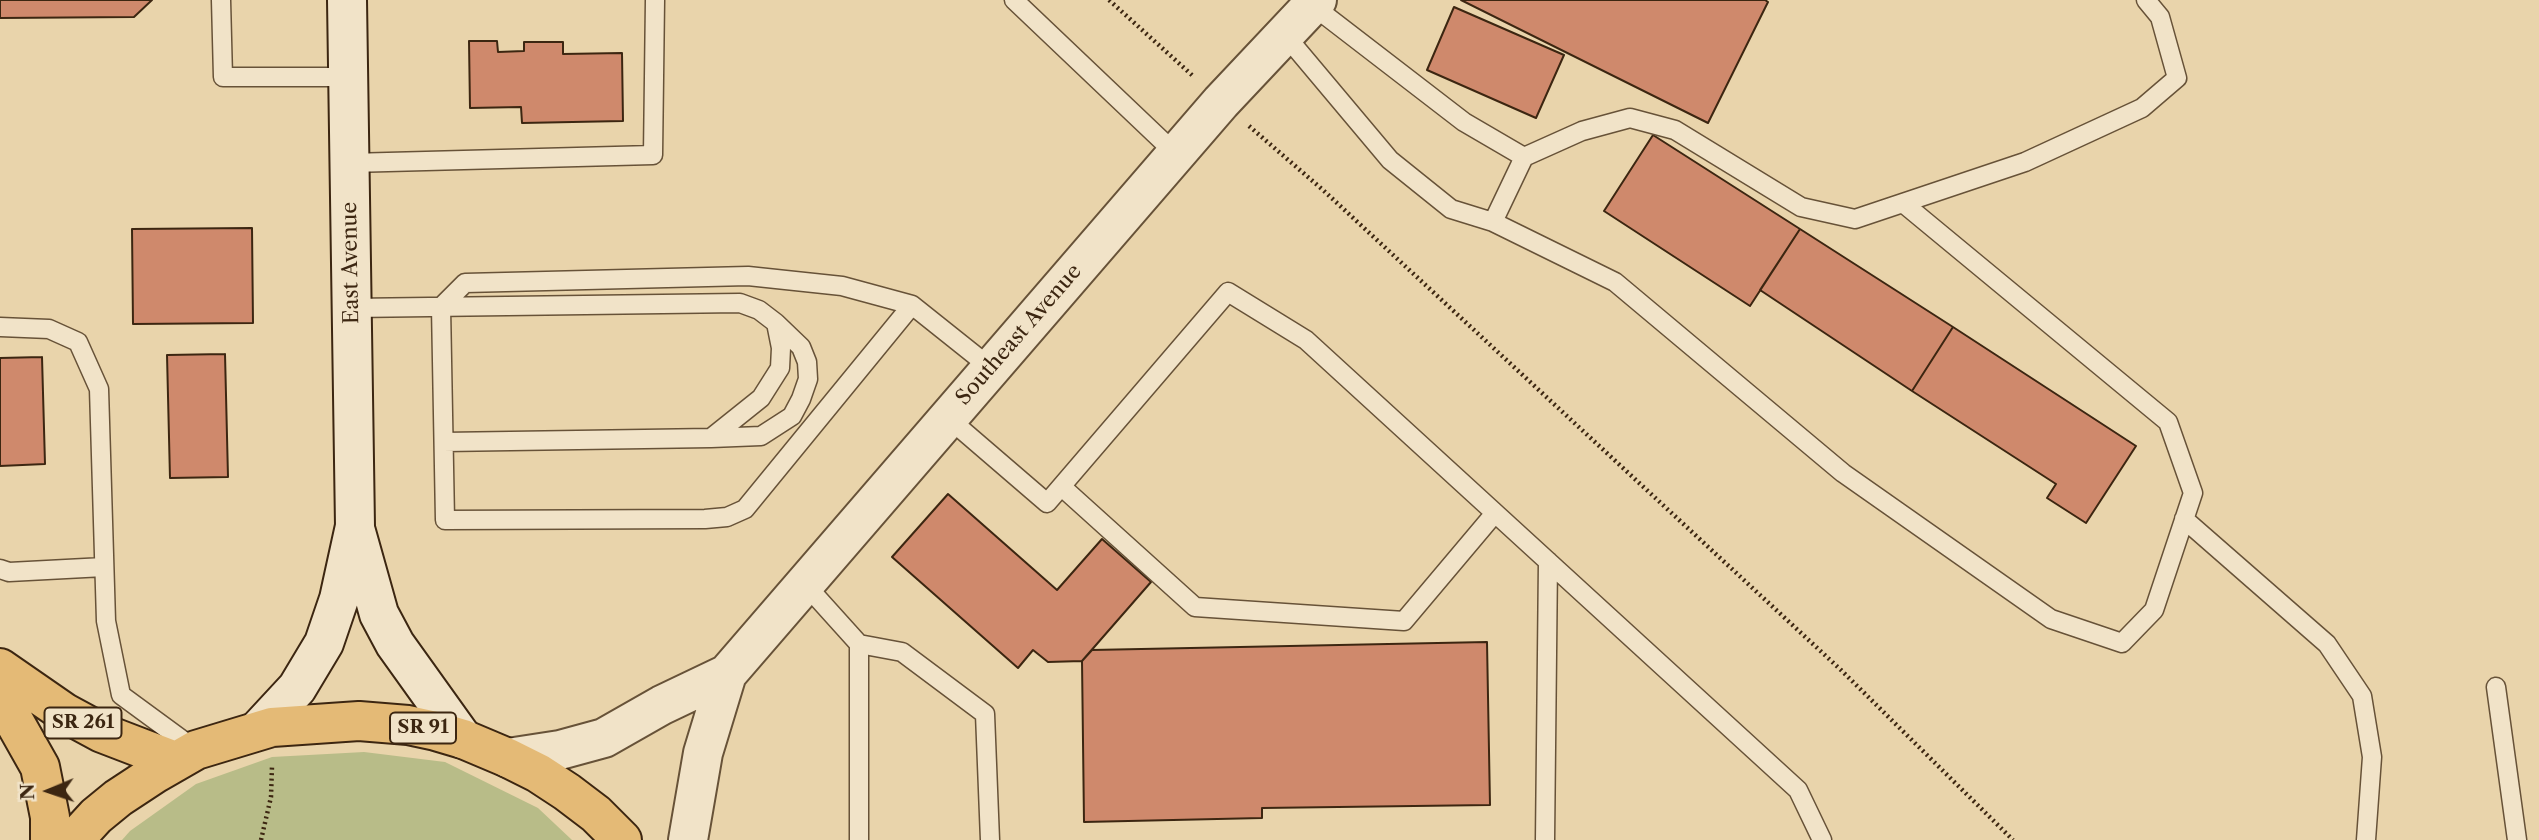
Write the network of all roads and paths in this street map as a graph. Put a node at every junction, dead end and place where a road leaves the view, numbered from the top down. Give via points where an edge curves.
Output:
1 (221, 0) edge
2 (347, 0) edge
3 (655, 0) edge
4 (1014, 0) edge
5 (1109, 0) edge
6 (2146, 0) edge
7 (1314, 3) edge
8 (1285, 36) junction
9 (348, 78) junction
10 (1221, 102) junction
11 (1176, 154) junction
12 (1524, 157) junction
13 (350, 163) junction
14 (1903, 203) junction
15 (1493, 222) junction
16 (912, 305) junction
17 (441, 307) junction
18 (352, 308) junction
19 (776, 323) junction
20 (0, 327) edge
21 (991, 368) junction
22 (947, 417) junction
23 (711, 438) junction
24 (444, 442) junction
25 (1062, 487) junction
26 (1495, 513) junction
27 (2184, 519) junction
28 (355, 526) junction
29 (1548, 561) junction
30 (104, 567) junction
31 (0, 569) edge
32 (804, 583) junction
33 (859, 644) junction
34 (0, 668) edge
35 (727, 674) junction
36 (2496, 687) dead end
37 (0, 696) edge
38 (265, 728) junction
39 (463, 739) junction
40 (186, 755) junction
41 (508, 758) junction
42 (50, 840) edge
43 (74, 840) edge
44 (261, 840) edge
45 (622, 840) edge
46 (688, 840) edge
47 (859, 840) edge
48 (990, 840) edge
49 (1545, 840) edge
50 (1822, 840) edge
51 (2012, 840) edge
52 (2366, 840) edge
53 (2517, 840) edge

1 - 9 lane via 223,77
2 - 9 street, East Avenue
3 - 13 lane via 653,155
4 - 11 lane
5 - 10 path
6 - 14 lane via 2160,17 2177,78 2142,108 2025,162
7 - 8 street, Southeast Avenue
7 - 12 lane via 1464,122
8 - 10 street, Southeast Avenue
8 - 15 lane via 1390,160 1451,209
9 - 13 street, East Avenue
10 - 11 street, Southeast Avenue
10 - 51 path via 1323,190 1841,670
11 - 21 street, Southeast Avenue
12 - 14 lane via 1582,131 1630,118 1675,130 1801,207 1855,219
12 - 15 lane
13 - 18 street, East Avenue
14 - 27 lane via 2168,422 2193,493
15 - 27 lane via 1615,282 1843,473 2051,620 2122,643 2154,610
16 - 17 lane via 842,286 748,276 465,283
16 - 21 lane
16 - 24 lane via 745,509 727,517 445,520
17 - 18 lane
17 - 19 lane via 740,303
17 - 24 lane
18 - 28 street, East Avenue
19 - 23 lane via 780,368 761,398
19 - 23 lane via 801,347 807,362 808,379 796,408 761,436
20 - 30 lane via 49,328 78,342 99,389
21 - 22 street, Southeast Avenue
22 - 25 lane via 1047,503
22 - 32 street, Southeast Avenue
23 - 24 lane
25 - 26 lane via 1195,607 1404,621
25 - 26 lane via 1228,292 1306,340
26 - 29 lane
27 - 52 lane via 2327,644 2362,695 2372,757
28 - 38 street, East Avenue via 324,643
28 - 39 street, East Avenue via 384,624
29 - 49 lane
29 - 50 lane via 1798,790
30 - 31 lane
30 - 40 lane via 106,621 121,695
32 - 33 lane
32 - 35 street, Southeast Avenue
33 - 47 lane
33 - 48 lane via 902,652 985,714
34 - 40 main road, SR 261 via 102,733
35 - 41 street, Southeast Avenue via 604,738
35 - 46 street, Southeast Avenue via 703,753
36 - 53 lane
37 - 42 main road, SR 261 via 40,767
38 - 39 main road, SR 91 via 371,722 408,725
38 - 40 main road, SR 91
38 - 44 path via 271,797
39 - 41 main road, SR 91
40 - 43 main road, SR 91 via 118,798
41 - 45 main road, SR 91 via 566,792

